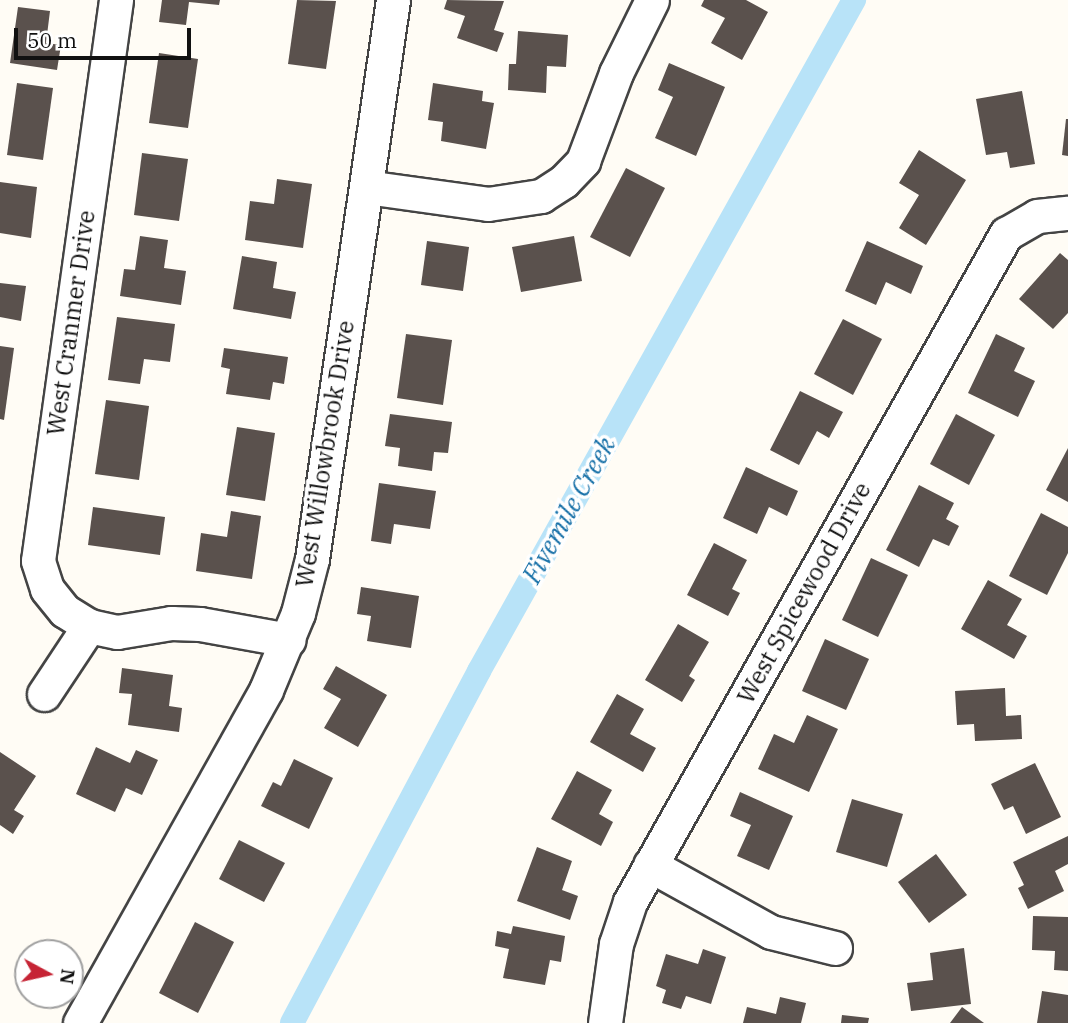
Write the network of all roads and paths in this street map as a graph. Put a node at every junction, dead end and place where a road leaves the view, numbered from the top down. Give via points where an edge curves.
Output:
1 (116, 0) edge
2 (393, 0) edge
3 (652, 0) edge
4 (366, 187) junction
5 (1068, 213) edge
6 (89, 626) junction
7 (289, 640) junction
8 (44, 694) dead end
9 (650, 865) junction
10 (835, 948) dead end
11 (80, 1023) edge
12 (605, 1023) edge

1 - 6 street, West Cranmer Drive via 38,561 47,589 65,611
2 - 4 street, West Willowbrook Drive
3 - 4 street via 616,73 595,137 583,161 565,181 541,196 488,204
4 - 7 street, West Willowbrook Drive via 312,559
5 - 9 street, West Spicewood Drive via 1037,216 1006,234
6 - 7 street, West Cranmer Drive via 117,632 171,623 200,624
6 - 8 street
7 - 11 street, West Willowbrook Drive via 266,690
9 - 10 street via 771,932
9 - 12 street, West Spicewood Drive via 616,944

